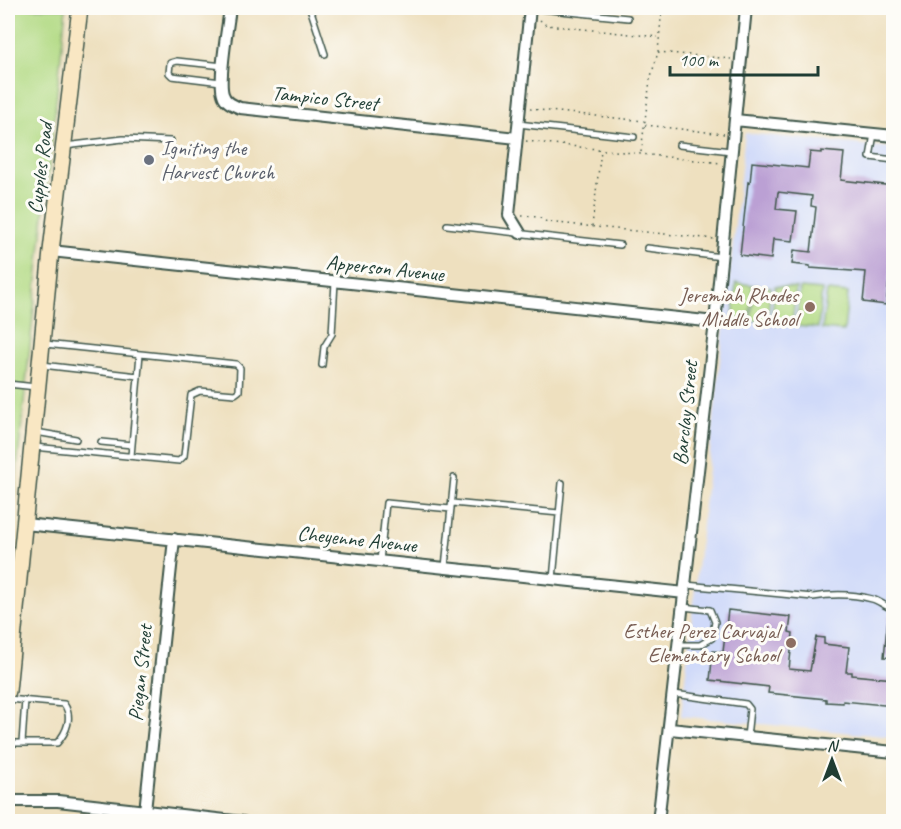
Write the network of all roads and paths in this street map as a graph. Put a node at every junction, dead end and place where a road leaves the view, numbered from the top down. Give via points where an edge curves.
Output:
1 (80, 8) edge
2 (230, 8) edge
3 (310, 8) edge
4 (531, 8) edge
5 (662, 8) edge
6 (746, 8) edge
7 (628, 18) dead end
8 (529, 19) junction
9 (659, 37) junction
10 (658, 52) junction
11 (325, 54) dead end
12 (741, 60) junction
13 (223, 66) junction
14 (221, 82) junction
15 (520, 108) junction
16 (735, 120) junction
17 (645, 121) junction
18 (518, 124) junction
19 (644, 125) junction
20 (874, 134) junction
21 (734, 135) junction
22 (894, 136) edge
23 (634, 137) dead end
24 (517, 139) junction
25 (171, 141) dead end
26 (679, 145) dead end
27 (63, 146) junction
28 (601, 149) junction
29 (732, 152) junction
30 (640, 154) junction
31 (894, 160) edge
32 (731, 164) junction
33 (509, 215) junction
34 (447, 225) dead end
35 (592, 227) junction
36 (520, 233) junction
37 (723, 240) junction
38 (620, 245) dead end
39 (647, 248) dead end
40 (51, 251) junction
41 (722, 257) junction
42 (335, 282) junction
43 (715, 322) junction
44 (42, 344) junction
45 (140, 354) junction
46 (40, 365) junction
47 (322, 365) dead end
48 (138, 376) junction
49 (8, 384) edge
50 (38, 387) junction
51 (33, 439) junction
52 (76, 439) dead end
53 (101, 442) dead end
54 (132, 445) junction
55 (131, 456) junction
56 (454, 478) dead end
57 (562, 483) dead end
58 (452, 506) junction
59 (559, 513) junction
60 (26, 524) junction
61 (174, 539) junction
62 (380, 561) junction
63 (445, 567) junction
64 (553, 579) junction
65 (685, 589) junction
66 (683, 607) junction
67 (894, 609) edge
68 (679, 645) junction
69 (8, 691) edge
70 (674, 694) junction
71 (8, 699) edge
72 (25, 700) junction
73 (670, 729) junction
74 (747, 737) junction
75 (8, 743) edge
76 (22, 743) junction
77 (894, 752) edge
78 (8, 801) edge
79 (145, 811) junction
80 (243, 822) edge
81 (658, 822) edge

1 - 27 street, Cupples Road
2 - 13 street
3 - 11 lane
4 - 7 lane
4 - 8 street
5 - 9 path
6 - 12 street, Barclay Street
8 - 9 path via 542,20 546,25
8 - 15 street
9 - 10 path
10 - 12 path
10 - 17 path
12 - 16 street, Barclay Street
13 - 14 street
13 - 14 lane via 177,61 168,68 172,76
14 - 24 street, Tampico Street via 224,97 240,108
15 - 17 path
15 - 18 street
16 - 20 street
16 - 21 street, Barclay Street
17 - 19 path
18 - 23 lane
18 - 24 street
19 - 21 path
19 - 30 path
20 - 22 street
20 - 31 lane via 870,157
21 - 29 street, Barclay Street
24 - 28 path
24 - 33 street
25 - 27 lane via 123,139
26 - 29 lane
27 - 40 street, Cupples Road
28 - 30 path
28 - 35 path
29 - 32 street, Barclay Street
30 - 32 path
32 - 37 street, Barclay Street
33 - 35 path
33 - 36 street
34 - 36 lane
35 - 37 path
36 - 38 lane
37 - 41 street, Barclay Street
39 - 41 lane
40 - 42 street, Apperson Avenue
40 - 44 street, Cupples Road
41 - 43 street, Barclay Street
42 - 43 street, Apperson Avenue
42 - 47 lane via 332,334 324,346
43 - 65 street, Barclay Street
44 - 45 lane
44 - 46 street, Cupples Road
45 - 48 lane
45 - 55 lane via 236,364 240,368 239,391 200,391 191,395 183,459
46 - 48 lane
46 - 50 street, Cupples Road
48 - 54 lane
49 - 50 lane
50 - 51 street, Cupples Road
51 - 52 lane
51 - 55 lane
51 - 60 street, Cupples Road
53 - 54 lane
54 - 55 lane
56 - 58 lane
57 - 59 lane
58 - 59 lane
58 - 62 lane via 386,503
58 - 63 lane
59 - 64 lane
60 - 61 street, Cheyenne Avenue
60 - 69 street, Cupples Road
61 - 62 street, Cheyenne Avenue
61 - 79 street, Piegan Street
62 - 63 street, Cheyenne Avenue
63 - 64 street, Cheyenne Avenue
64 - 65 street, Cheyenne Avenue
65 - 66 street, Barclay Street
65 - 67 lane via 857,597 874,599
66 - 68 street, Barclay Street
66 - 68 lane via 710,610 715,622 712,638 700,645
68 - 70 street, Barclay Street
70 - 73 street, Barclay Street
70 - 74 lane via 746,704 750,709
71 - 72 lane
72 - 76 lane
72 - 76 lane via 64,704 69,711 66,733 57,742
73 - 74 street
73 - 81 street, Barclay Street
74 - 77 street
75 - 76 lane
78 - 79 street via 58,801
79 - 80 street

